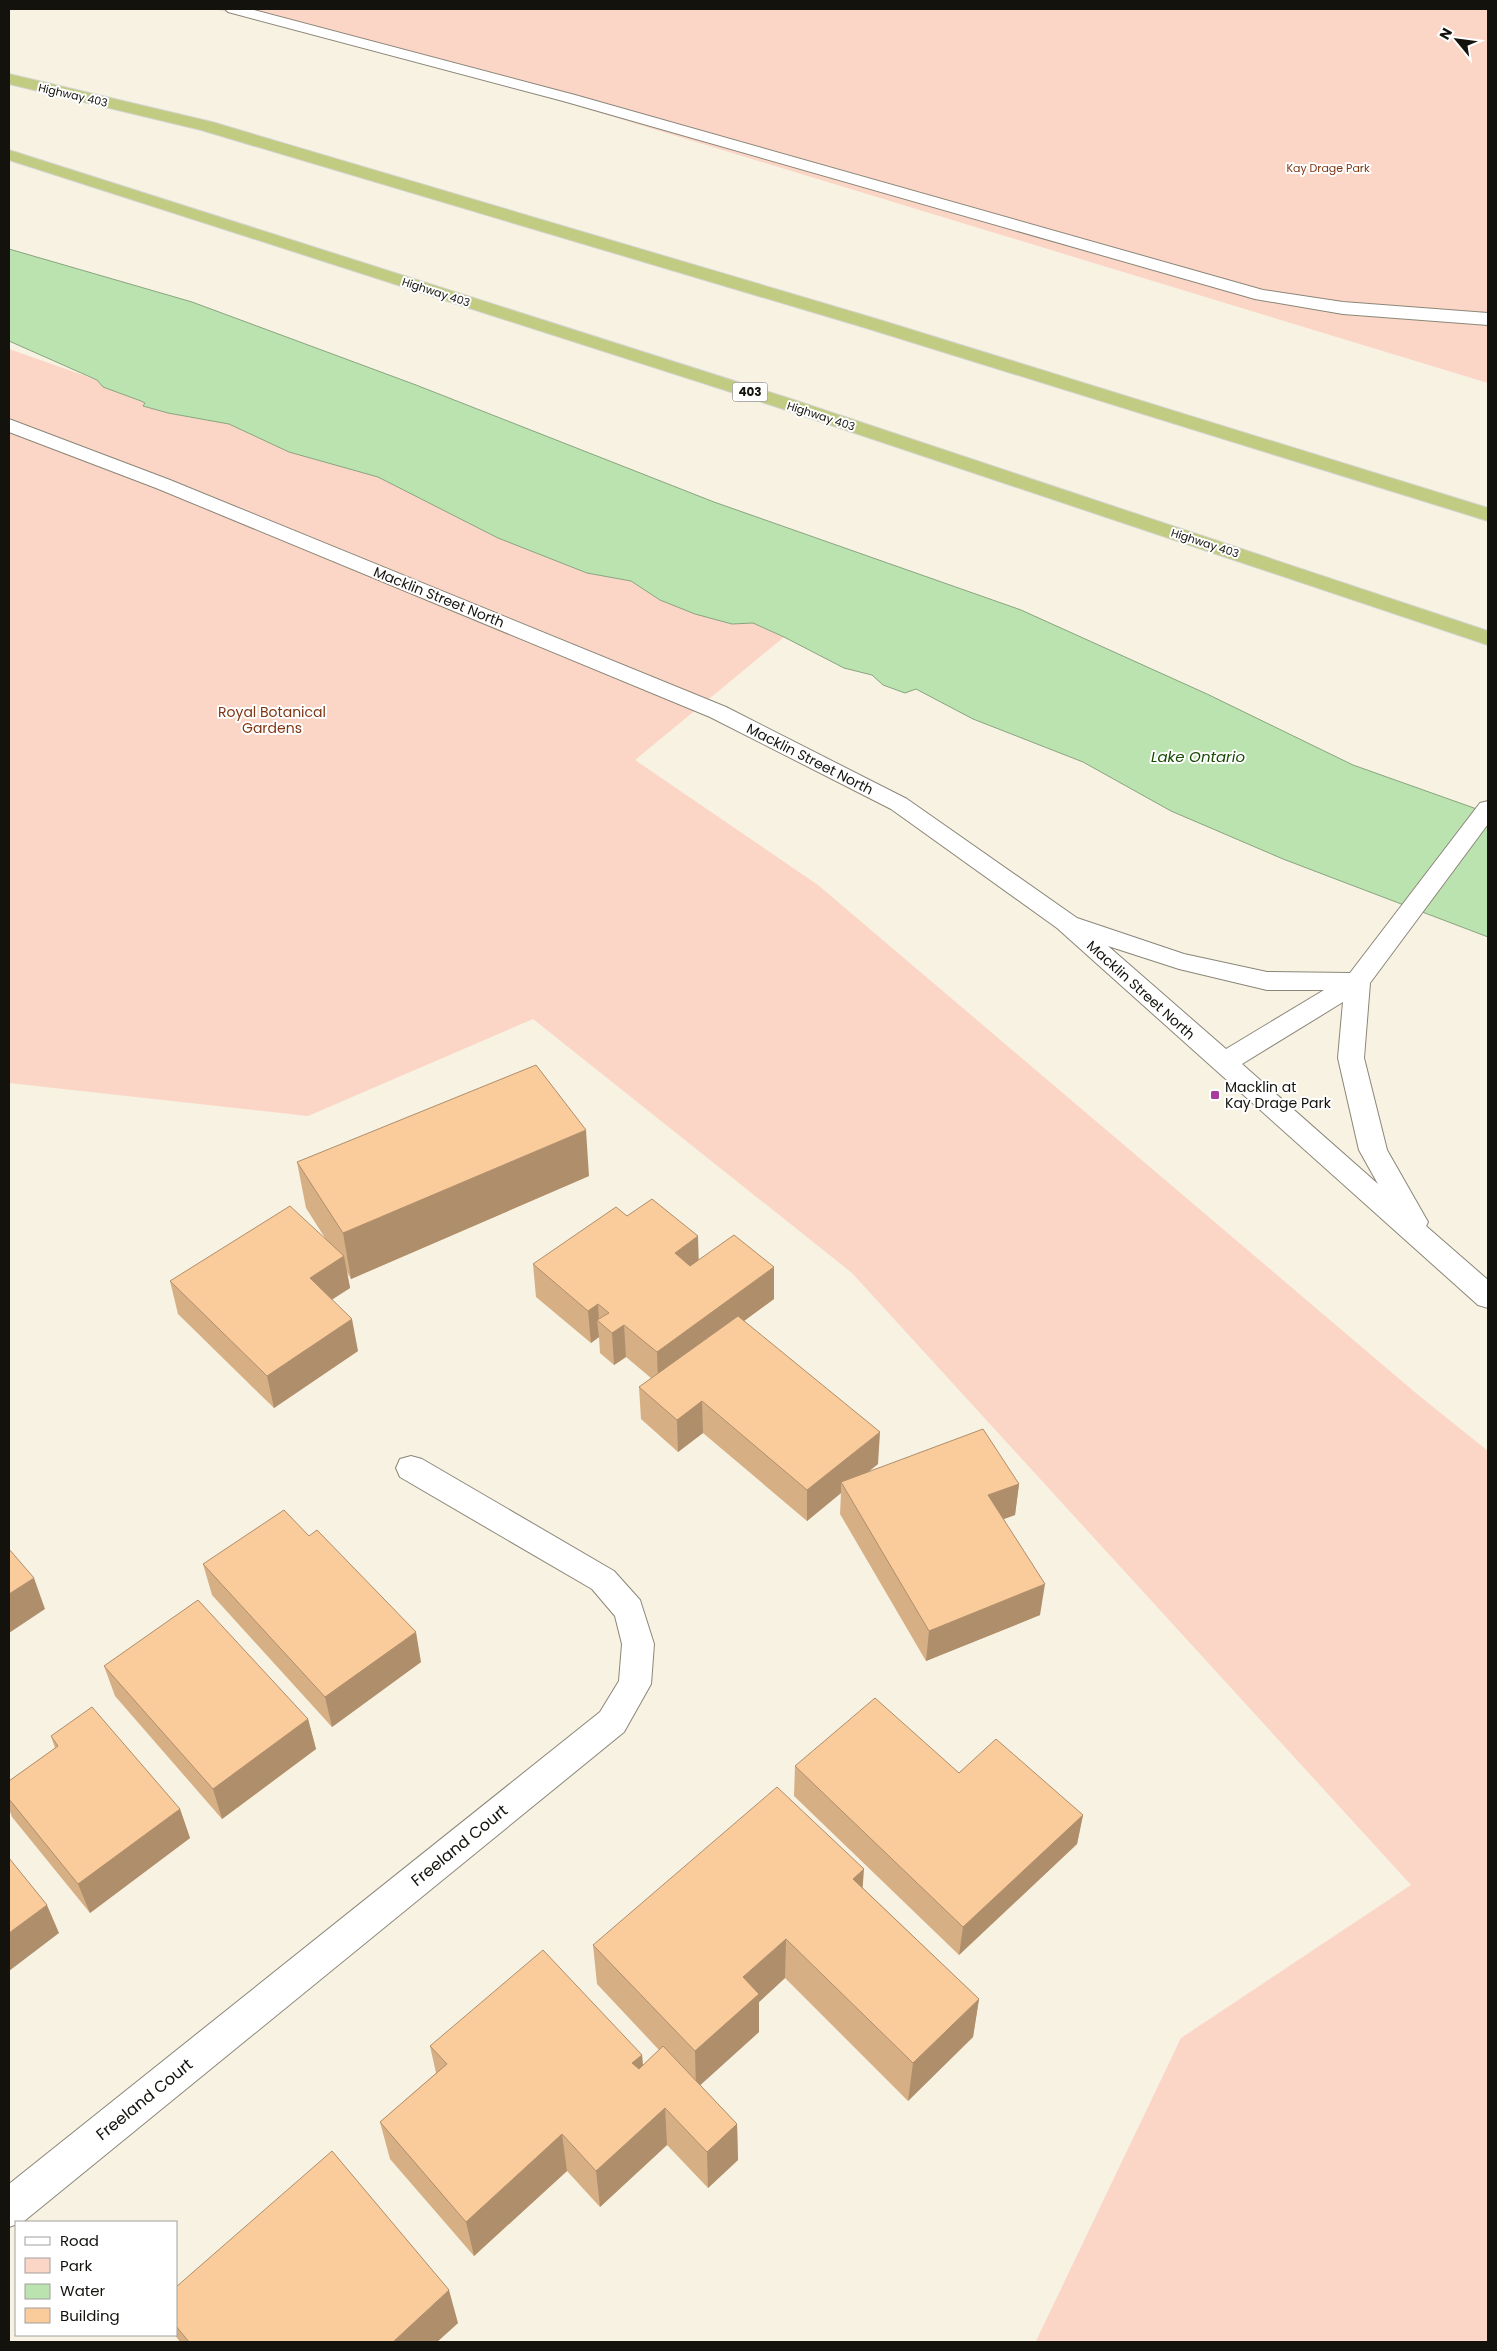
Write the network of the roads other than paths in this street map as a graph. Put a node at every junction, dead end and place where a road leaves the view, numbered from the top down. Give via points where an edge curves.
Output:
1 (232, 9) edge
2 (9, 80) edge
3 (9, 155) edge
4 (1488, 319) edge
5 (9, 425) edge
6 (1488, 515) edge
7 (1488, 638) edge
8 (1488, 808) edge
9 (1066, 922) junction
10 (1357, 982) junction
11 (1223, 1063) junction
12 (1425, 1241) junction
13 (1488, 1297) edge
14 (411, 1468) dead end
15 (9, 2208) edge

1 - 4 street via 569,98 1261,295 1343,308
2 - 6 highway, Highway 403 via 215,128 882,327
3 - 7 highway, Highway 403 / 403 via 784,403
5 - 9 street, Macklin Street North via 162,484 718,712 899,804
8 - 10 street
9 - 10 street via 1178,961 1267,981
9 - 11 street, Macklin Street North
10 - 11 street
10 - 12 street via 1351,1058 1373,1150
11 - 12 street, Macklin Street North
12 - 13 street, Macklin Street North
14 - 15 street, Freeland Court via 603,1580 629,1610 638,1644 635,1684 612,1722

